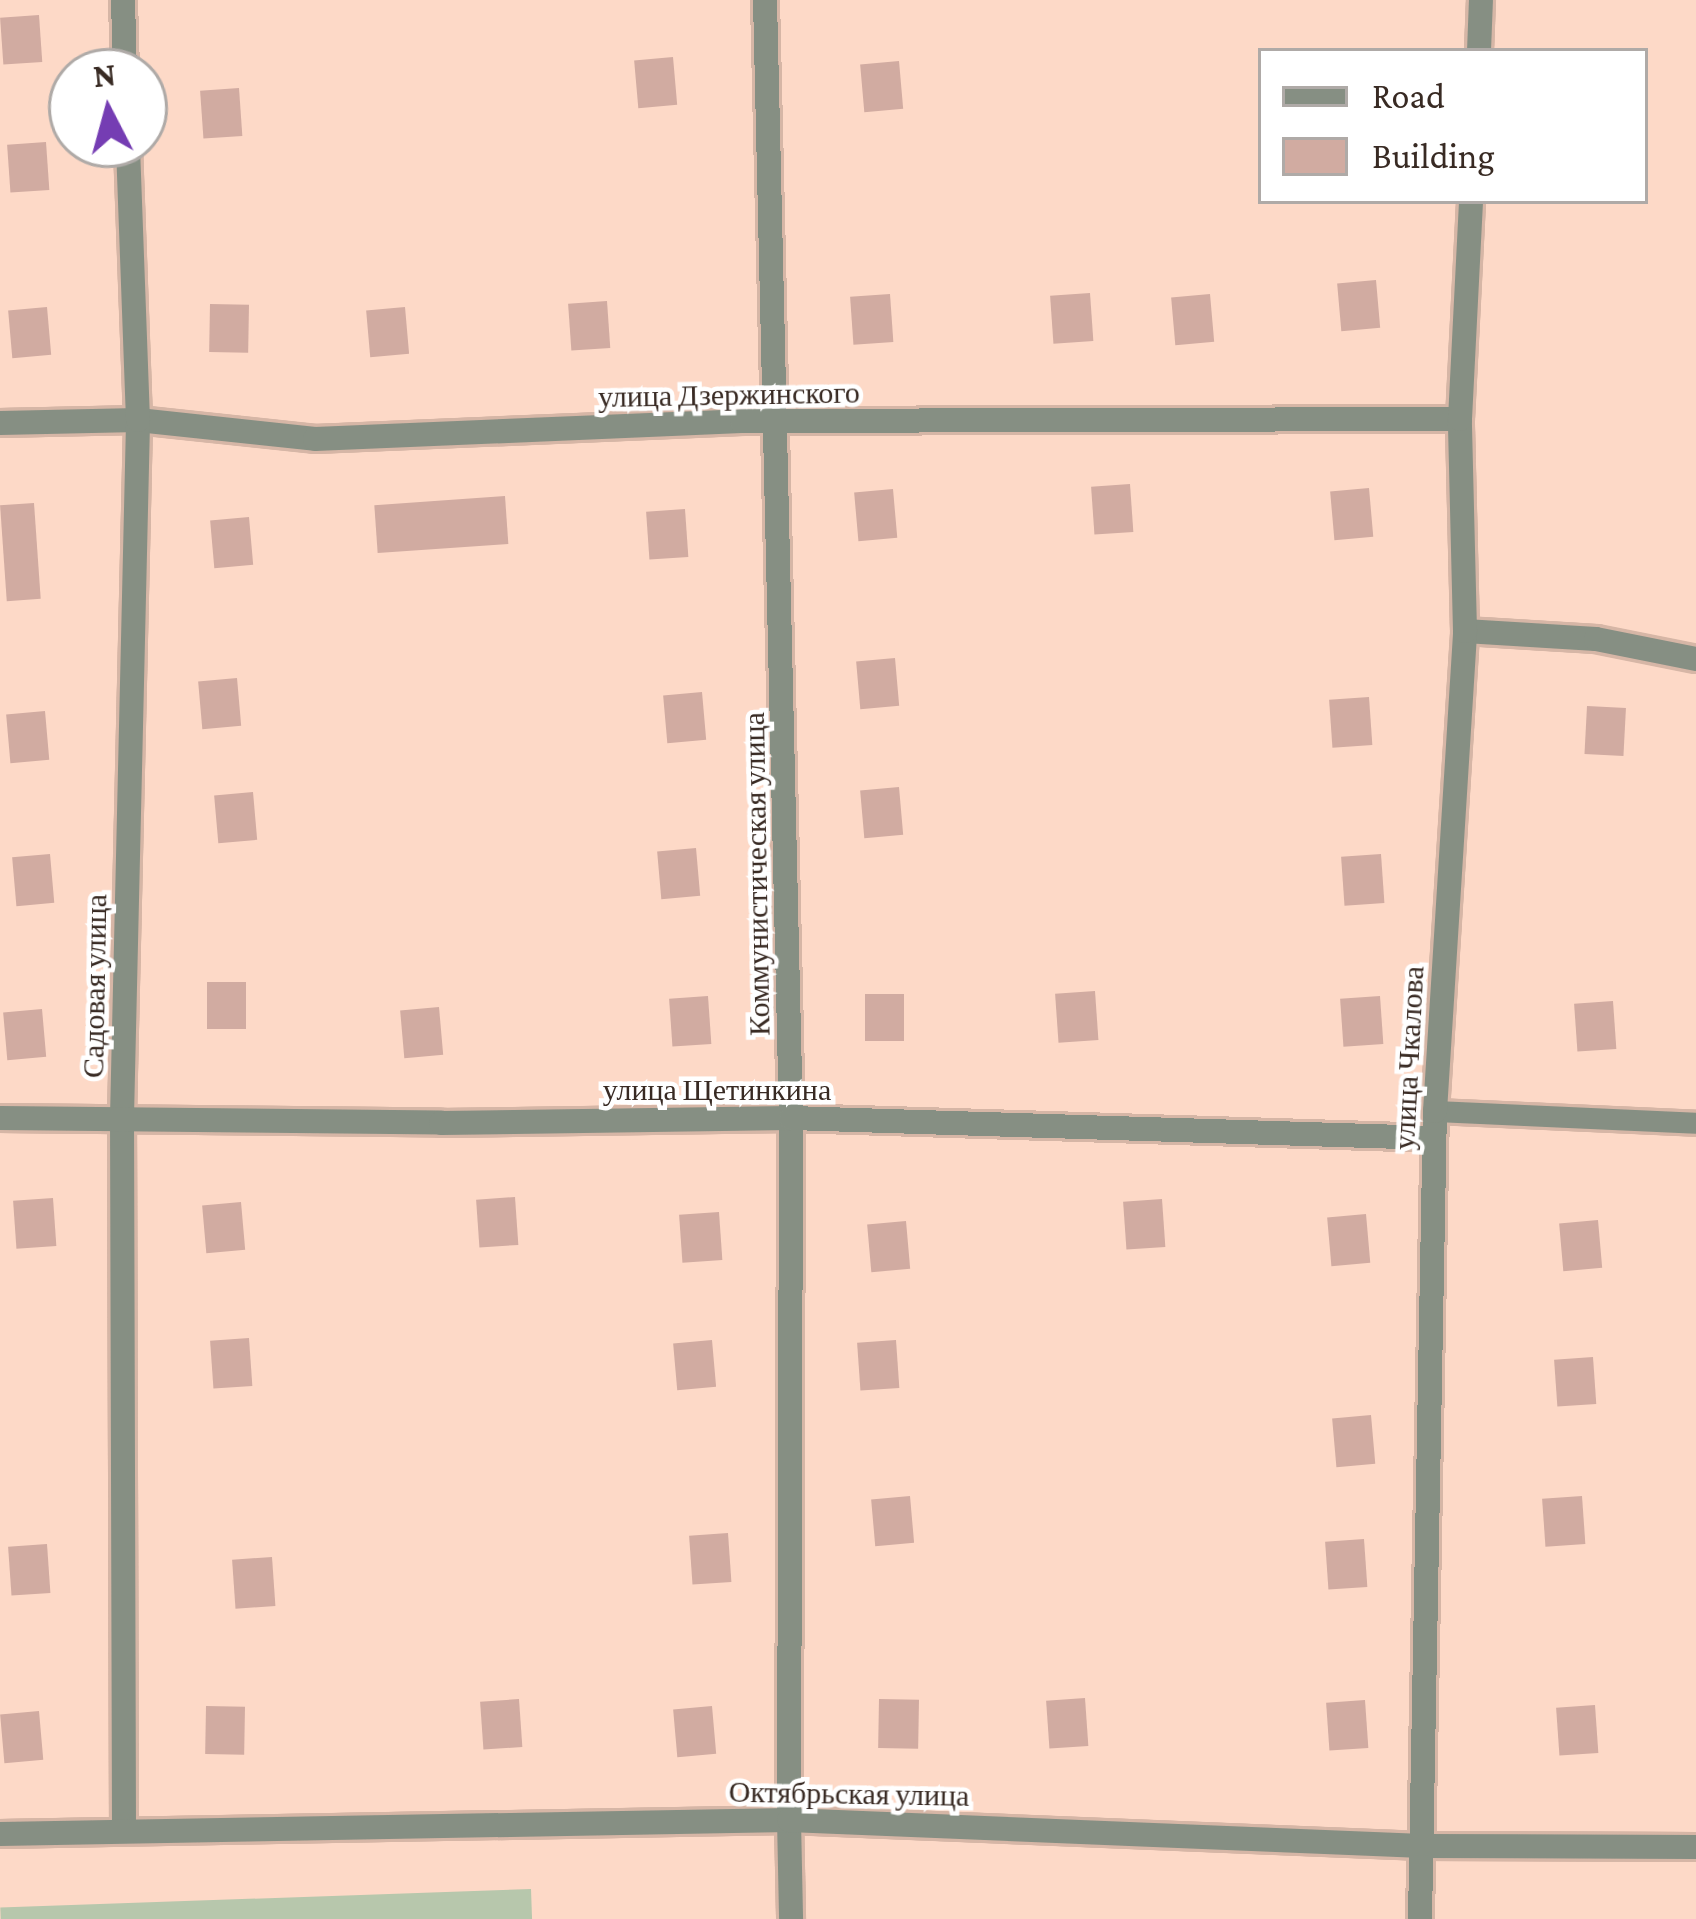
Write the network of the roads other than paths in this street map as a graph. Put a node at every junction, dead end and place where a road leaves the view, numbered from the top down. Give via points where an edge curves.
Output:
1 (123, 0) edge
2 (765, 0) edge
3 (1481, 0) edge
4 (124, 48) edge
5 (1478, 48) edge
6 (129, 168) edge
7 (1471, 204) edge
8 (1460, 419) junction
9 (138, 420) junction
10 (778, 422) junction
11 (0, 424) edge
12 (1465, 631) junction
13 (1696, 659) edge
14 (1435, 1111) junction
15 (122, 1117) junction
16 (0, 1118) edge
17 (791, 1118) junction
18 (1696, 1123) edge
19 (1434, 1138) junction
20 (789, 1820) junction
21 (124, 1829) junction
22 (0, 1834) edge
23 (1422, 1846) junction
24 (1696, 1847) edge
25 (791, 1919) edge
26 (1420, 1919) edge

1 - 4 street
2 - 10 street, Коммунистическая улица
3 - 5 street
6 - 9 street, Садовая улица
7 - 8 street, улица Чкалова
8 - 10 street, улица Дзержинского
8 - 12 street, улица Чкалова
9 - 10 street, улица Дзержинского via 315,440
9 - 11 street, улица Дзержинского
9 - 15 street, Садовая улица
10 - 17 street, Коммунистическая улица
12 - 13 street via 1596,638
12 - 14 street, улица Чкалова
14 - 18 lane
14 - 19 street, улица Чкалова
15 - 16 street, улица Щетинкина
15 - 17 street, улица Щетинкина
15 - 21 street, Садовая улица
17 - 19 street, улица Щетинкина
17 - 20 street, Коммунистическая улица
19 - 23 street, улица Чкалова
20 - 21 street, Октябрьская улица
20 - 23 street, Октябрьская улица
20 - 25 street, Коммунистическая улица
21 - 22 street, Октябрьская улица
23 - 24 street, Октябрьская улица
23 - 26 street, улица Чкалова

